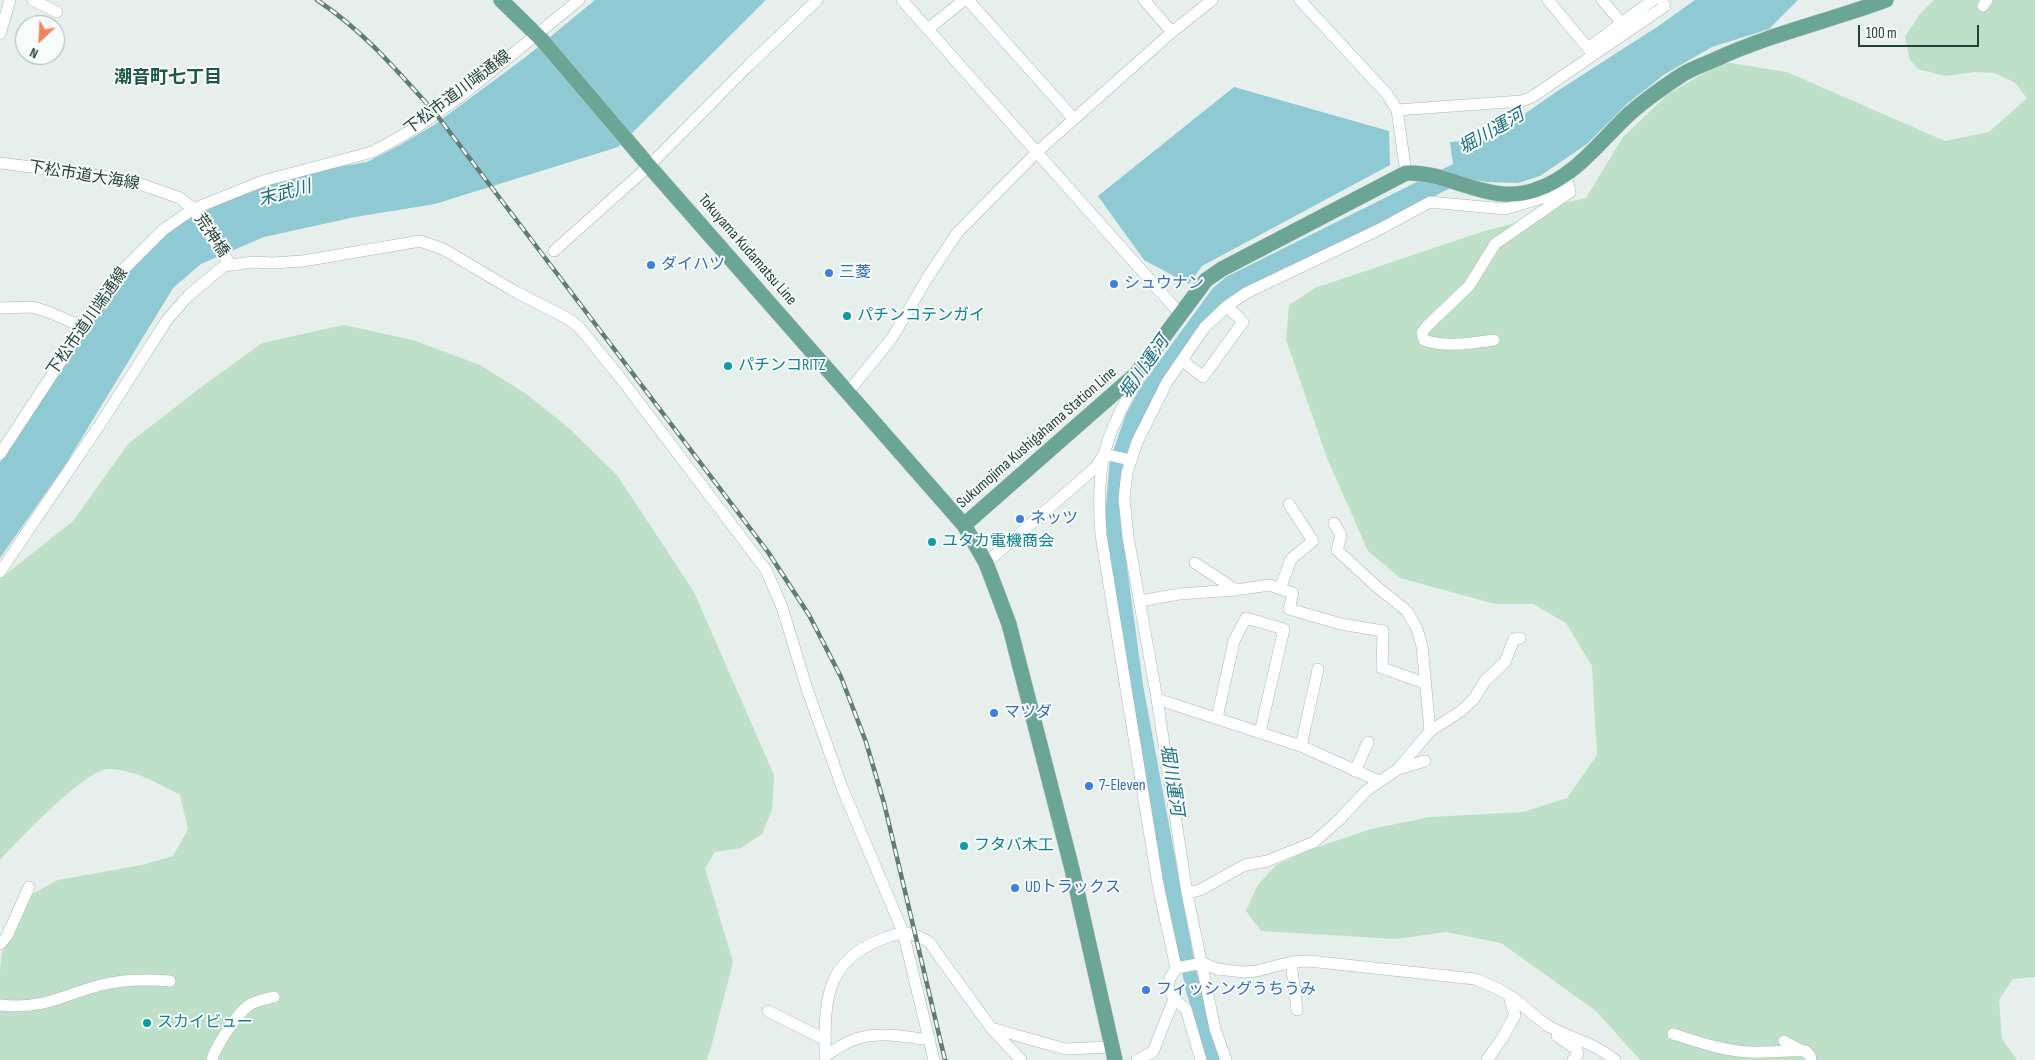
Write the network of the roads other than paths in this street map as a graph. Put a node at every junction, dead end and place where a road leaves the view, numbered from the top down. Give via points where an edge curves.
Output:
1 (10, 0) edge
2 (33, 0) edge
3 (501, 0) edge
4 (579, 0) edge
5 (817, 0) edge
6 (964, 0) edge
7 (968, 0) edge
8 (1144, 0) edge
9 (1212, 0) edge
10 (1300, 0) edge
11 (1548, 0) edge
12 (1602, 0) edge
13 (1653, 0) edge
14 (1661, 0) edge
15 (1886, 0) edge
16 (906, 2) edge
17 (57, 12) dead end
18 (1625, 27) junction
19 (928, 29) junction
20 (1172, 32) junction
21 (0, 34) edge
22 (540, 37) junction
23 (1590, 51) junction
24 (1397, 110) junction
25 (1074, 119) junction
26 (1037, 152) junction
27 (644, 160) junction
28 (0, 163) edge
29 (1411, 172) junction
30 (1566, 179) junction
31 (193, 209) junction
32 (554, 251) dead end
33 (230, 264) junction
34 (1227, 306) junction
35 (0, 308) edge
36 (1181, 315) junction
37 (81, 326) junction
38 (1494, 340) dead end
39 (1183, 361) junction
40 (1136, 374) junction
41 (848, 392) junction
42 (0, 454) edge
43 (1106, 455) junction
44 (1128, 460) junction
45 (1289, 504) dead end
46 (1334, 523) dead end
47 (964, 526) junction
48 (1195, 562) dead end
49 (986, 563) junction
50 (0, 572) edge
51 (1280, 589) junction
52 (1236, 590) junction
53 (1140, 601) junction
54 (1520, 638) dead end
55 (1318, 669) dead end
56 (1426, 682) junction
57 (1157, 699) junction
58 (1217, 718) junction
59 (1430, 730) junction
60 (1260, 732) junction
61 (1368, 742) dead end
62 (1301, 746) junction
63 (1424, 761) dead end
64 (1398, 769) junction
65 (1355, 771) junction
66 (1379, 781) junction
67 (29, 887) dead end
68 (1187, 893) junction
69 (903, 932) junction
70 (0, 944) edge
71 (1291, 962) junction
72 (1200, 963) junction
73 (1178, 967) junction
74 (170, 981) dead end
75 (1511, 996) junction
76 (274, 997) dead end
77 (1174, 999) junction
78 (0, 1005) edge
79 (1296, 1010) dead end
80 (768, 1011) dead end
81 (1548, 1026) junction
82 (991, 1028) junction
83 (1673, 1034) dead end
84 (826, 1040) junction
85 (930, 1040) junction
86 (1784, 1041) dead end
87 (1113, 1054) edge
88 (1808, 1056) edge
89 (826, 1058) edge
90 (212, 1060) edge
91 (934, 1060) edge
92 (1021, 1060) edge
93 (1137, 1060) edge
94 (1201, 1060) edge
95 (1226, 1060) edge
96 (1488, 1060) edge
97 (1573, 1060) edge
98 (1615, 1060) edge

1 - 21 street
2 - 17 street
3 - 22 main road, Tokuyama Kudamatsu Line
4 - 22 street, 下松市道川端通線
5 - 27 street
6 - 19 street
7 - 25 street
8 - 20 street
9 - 20 street
10 - 24 street via 1387,94
11 - 23 street
12 - 18 street
13 - 18 street
14 - 18 street via 1665,6
15 - 30 main road via 1756,42 1682,75 1627,116
16 - 19 street
18 - 23 street
19 - 26 street
20 - 25 street
22 - 27 main road, Tokuyama Kudamatsu Line
22 - 31 street, 下松市道川端通線 via 440,111 372,152 263,180
23 - 24 street via 1532,97 1522,101
24 - 29 street
25 - 26 street
26 - 36 street
26 - 41 street via 957,234 892,338
27 - 32 street
27 - 41 main road, Tokuyama Kudamatsu Line
28 - 31 street, 下松市道大海線 via 115,178 180,198
29 - 30 main road via 1490,193 1535,191
29 - 36 main road, Sukumojima Kushigahama Station Line via 1222,269 1206,280
30 - 34 street via 1552,195 1505,209 1430,202 1246,293
30 - 38 street via 1570,192 1494,244 1469,286 1422,333 1424,340 1438,344
31 - 33 street, 荒神橋
31 - 37 street, 下松市道川端通線 via 169,224 147,244 117,276
33 - 50 street via 188,296 167,320
33 - 69 street via 303,261 420,241 443,250 579,327 766,570 782,607 843,790
34 - 39 street via 1204,328
34 - 39 street via 1243,322 1202,377
35 - 37 street via 46,310
36 - 40 main road, Sukumojima Kushigahama Station Line
37 - 42 street, 下松市道川端通線
39 - 44 street via 1167,382
40 - 43 street via 1136,381 1114,426
40 - 47 main road, Sukumojima Kushigahama Station Line
41 - 47 main road, Tokuyama Kudamatsu Line
43 - 44 street
43 - 49 street via 1096,468
43 - 73 street via 1100,503 1101,535 1158,885
44 - 53 street via 1124,498
45 - 51 street via 1312,541 1291,559
46 - 56 street via 1341,535 1337,550 1407,611 1422,646
47 - 49 main road, Sukumojima Kushigahama Station Line
48 - 52 street
49 - 87 main road, Sukumojima Kushigahama Station Line via 1009,624 1024,680 1072,869
51 - 52 street via 1269,585
51 - 56 street via 1293,593 1289,609 1341,624 1383,631 1382,668
52 - 53 street via 1179,594
53 - 57 street
54 - 59 street via 1514,639 1505,662 1473,700
55 - 62 street
56 - 59 street
57 - 58 street
57 - 68 street
58 - 60 street
58 - 60 street via 1234,641 1246,618 1284,629
59 - 64 street
60 - 62 street
61 - 65 street
62 - 65 street
63 - 64 street
64 - 66 street
65 - 66 street
66 - 68 street via 1359,796 1340,819 1314,842 1267,862 1245,865 1200,890
67 - 70 street via 7,936
68 - 72 street
69 - 82 street via 929,942
69 - 84 street via 872,943 850,956 839,969 827,1007
69 - 85 street
71 - 72 street via 1244,972
71 - 75 street via 1309,961 1476,979
71 - 79 street
72 - 73 street
72 - 95 street
73 - 77 street via 1168,987
74 - 78 street via 117,982 41,1005
75 - 81 street
75 - 96 street via 1515,1015
76 - 90 street via 246,1007 216,1047
77 - 93 street via 1153,1052
77 - 94 street via 1186,1009
80 - 84 street
81 - 97 street via 1551,1033 1577,1050
81 - 98 street via 1592,1044
82 - 87 street via 1065,1049
82 - 92 street
83 - 88 street via 1716,1047 1750,1052 1784,1050
84 - 89 street
85 - 89 street via 898,1036 865,1037 855,1039
85 - 91 street
86 - 88 street

